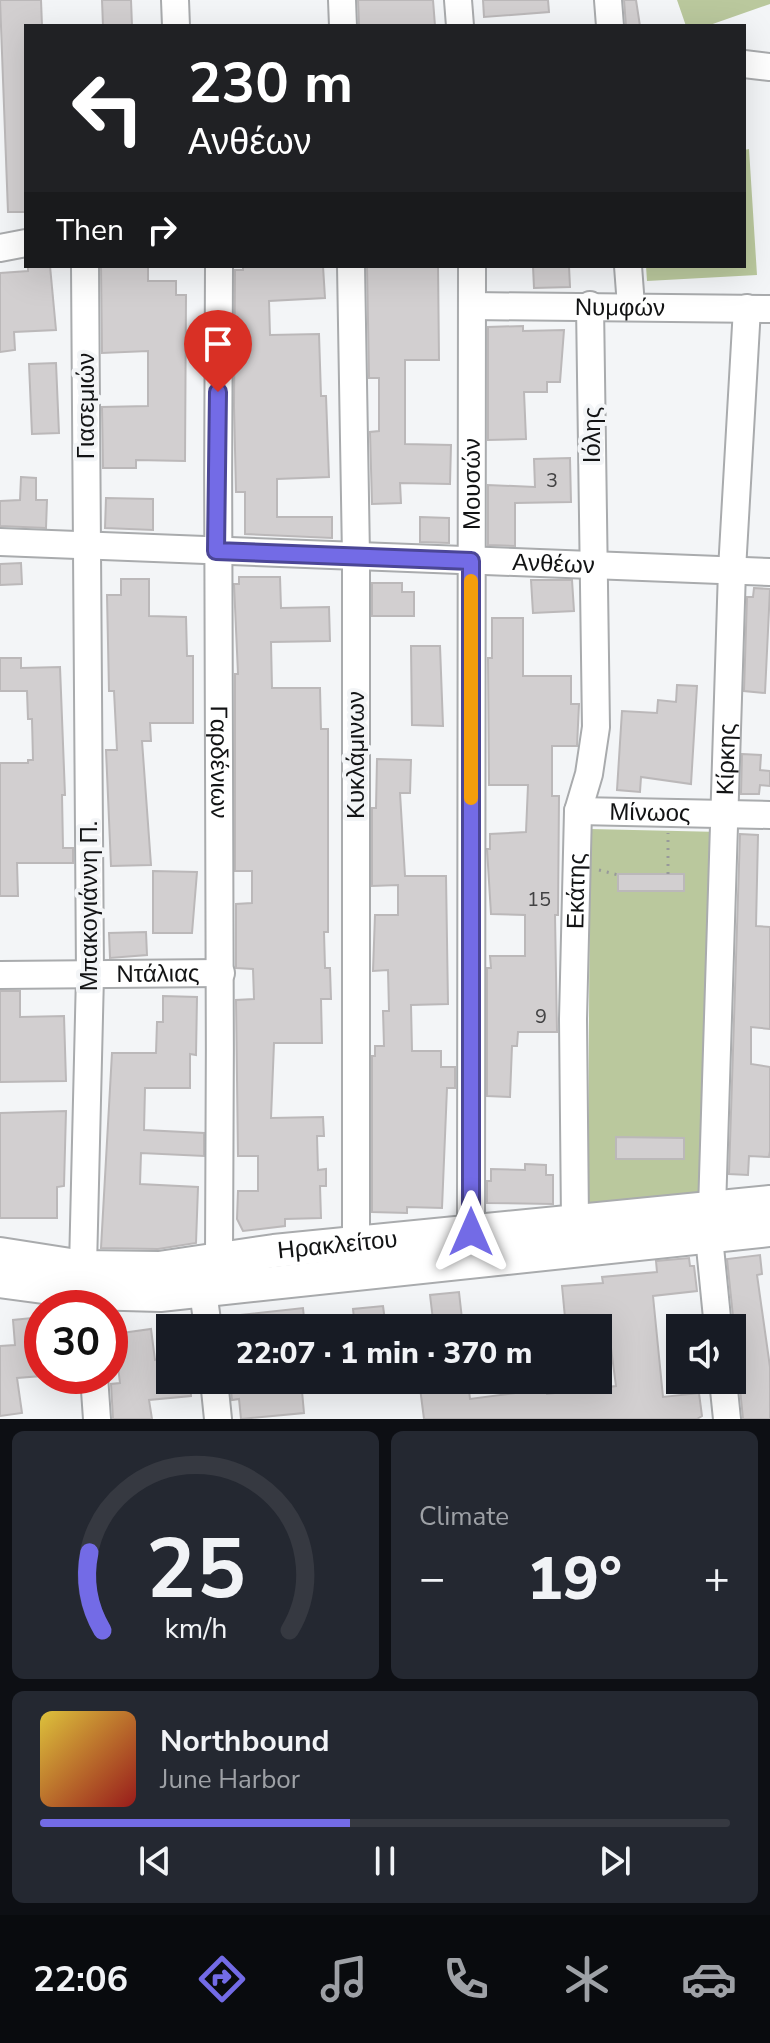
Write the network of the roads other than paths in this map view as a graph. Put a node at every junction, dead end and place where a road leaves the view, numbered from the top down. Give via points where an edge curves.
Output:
1 (175, 0) edge
2 (342, 0) edge
3 (458, 0) edge
4 (608, 0) edge
5 (176, 24) edge
6 (343, 24) edge
7 (460, 24) edge
8 (610, 24) edge
9 (746, 64) edge
10 (770, 67) edge
11 (24, 243) edge
12 (0, 248) edge
13 (85, 268) edge
14 (219, 268) edge
15 (351, 268) edge
16 (472, 268) edge
17 (628, 268) edge
18 (590, 305) junction
19 (472, 306) junction
20 (631, 306) junction
21 (759, 308) edge
22 (0, 542) edge
23 (87, 546) junction
24 (216, 551) junction
25 (356, 556) junction
26 (471, 561) junction
27 (593, 565) junction
28 (732, 570) junction
29 (770, 572) edge
30 (578, 811) junction
31 (770, 815) edge
32 (724, 816) junction
33 (221, 973) junction
34 (0, 975) edge
35 (90, 975) junction
36 (770, 1202) edge
37 (575, 1221) junction
38 (710, 1223) junction
39 (770, 1230) edge
40 (471, 1232) junction
41 (356, 1244) junction
42 (0, 1254) edge
43 (219, 1259) junction
44 (0, 1281) edge
45 (87, 1289) edge
46 (203, 1291) junction
47 (206, 1314) edge
48 (717, 1314) edge
49 (95, 1394) edge
50 (215, 1394) edge
51 (724, 1394) edge
52 (97, 1419) edge
53 (218, 1419) edge
54 (727, 1419) edge

1 - 5 street
2 - 6 street
3 - 7 street
4 - 8 street
9 - 10 street
11 - 12 street
13 - 23 street, Γιασεμιών
14 - 24 street, Γαρδένιων
15 - 25 street, Κυκλάμινων
16 - 19 street, Μουσών
17 - 20 street
18 - 19 street, Νυμφών
18 - 20 street, Νυμφών
18 - 27 street, Ιόλης
19 - 26 street, Μουσών
20 - 21 street, Νυμφών
21 - 28 street, Κίρκης
22 - 23 street, Ανθέων
23 - 24 street, Ανθέων
23 - 35 street, Μπακογιάννη Π.
24 - 25 street, Ανθέων
24 - 33 street, Γαρδένιων
25 - 26 street, Ανθέων
25 - 41 street, Κυκλάμινων
26 - 27 street, Ανθέων
26 - 40 street, Μουσών
27 - 28 street, Ανθέων
27 - 30 street, Εκάτης via 596,727
28 - 29 street, Ανθέων
28 - 32 street, Κίρκης
30 - 32 street, Μίνωος
30 - 37 street, Εκάτης
31 - 32 street, Μίνωος
32 - 38 street, Κίρκης
33 - 35 street, Ντάλιας
33 - 43 street, Γαρδένιων
34 - 35 street, Ντάλιας
35 - 45 street, Μπακογιάννη Π.
36 - 38 main road, Ηρακλείτου
37 - 38 main road, Ηρακλείτου
37 - 40 main road, Ηρακλείτου
38 - 39 main road, Ηρακλείτου
38 - 46 main road, Ηρακλείτου
38 - 48 street, Κίρκης
40 - 41 main road, Ηρακλείτου
41 - 43 main road, Ηρακλείτου
42 - 45 main road, Ηρακλείτου
43 - 45 main road, Ηρακλείτου
44 - 45 main road, Ηρακλείτου
45 - 46 main road, Ηρακλείτου via 160,1295
46 - 47 street
49 - 52 street
50 - 53 street
51 - 54 street

